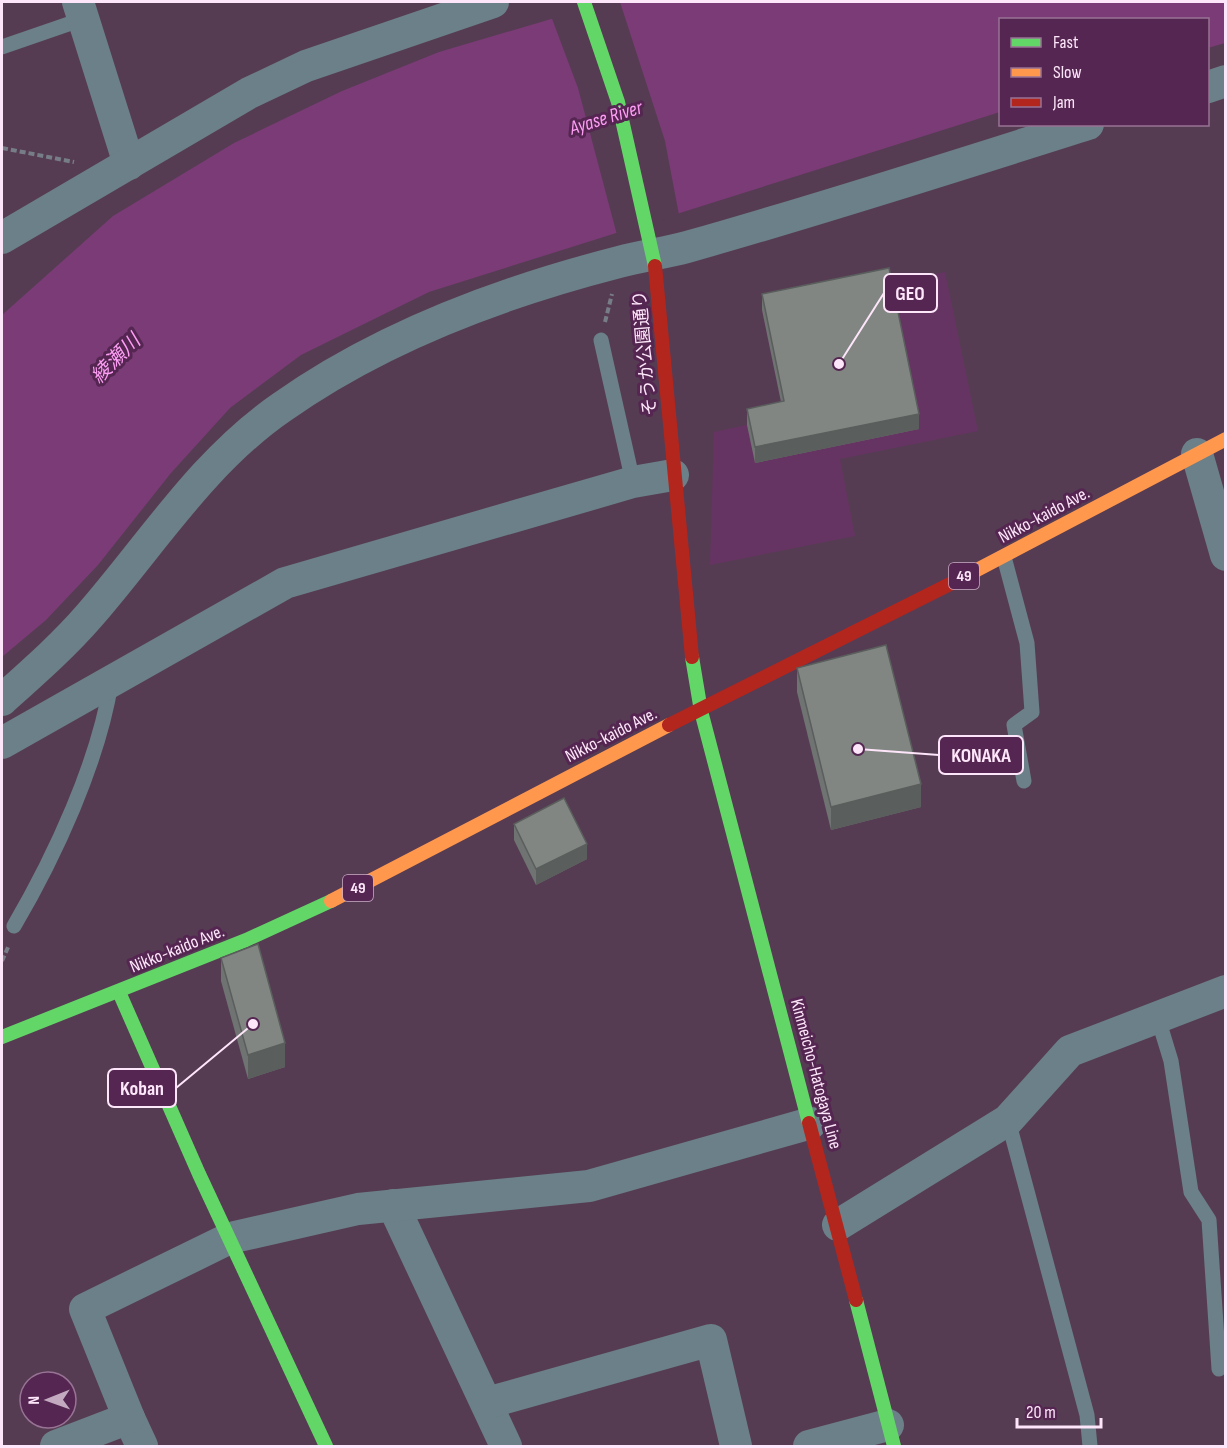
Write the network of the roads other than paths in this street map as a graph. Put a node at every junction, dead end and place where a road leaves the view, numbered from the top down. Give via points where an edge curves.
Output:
1 (493, 2) edge
2 (584, 2) edge
3 (81, 10) edge
4 (2, 47) edge
5 (1226, 81) edge
6 (1209, 87) edge
7 (1082, 126) edge
8 (124, 167) junction
9 (2, 238) edge
10 (652, 242) junction
11 (601, 340) road end
12 (1226, 439) edge
13 (1197, 454) junction
14 (673, 475) junction
15 (633, 482) junction
16 (1226, 555) edge
17 (1004, 557) junction
18 (112, 682) junction
19 (2, 700) edge
20 (701, 711) junction
21 (2, 743) edge
22 (1024, 781) dead end
23 (14, 926) dead end
24 (1226, 991) edge
25 (119, 992) junction
26 (1157, 1015) junction
27 (2, 1037) edge
28 (1008, 1120) junction
29 (811, 1123) junction
30 (393, 1205) junction
31 (838, 1225) junction
32 (230, 1238) junction
33 (1220, 1369) dead end
34 (488, 1402) junction
35 (129, 1418) junction
36 (891, 1436) edge
37 (56, 1446) edge
38 (142, 1446) edge
39 (326, 1446) edge
40 (506, 1446) edge
41 (736, 1446) edge
42 (809, 1446) edge
43 (1090, 1446) edge

1 - 8 street via 306,66 249,93
2 - 10 main road, そうか公園通り via 618,102
3 - 4 lane
3 - 8 street
5 - 6 street
7 - 10 street via 893,185
8 - 9 street
10 - 14 main road, そうか公園通り
10 - 19 street via 618,262 482,305 411,333 336,371 281,407 236,442 88,617
11 - 15 lane
12 - 13 main road, Nikko-kaido Ave. / 49
13 - 16 street
13 - 17 main road, Nikko-kaido Ave. / 49
14 - 15 street
14 - 20 main road, そうか公園通り via 689,642
15 - 18 street via 285,583
17 - 20 main road, Nikko-kaido Ave. / 49
17 - 22 lane via 1027,643 1032,712 1014,725
18 - 21 street
18 - 23 lane via 78,794 42,879
20 - 25 main road, Nikko-kaido Ave. / 49 via 352,891
20 - 29 main road, Kinmeicho-Hatogaya Line
24 - 26 street
25 - 27 main road, Nikko-kaido Ave. / 49
25 - 32 main road
26 - 28 street via 1070,1052
26 - 33 lane via 1171,1061 1191,1192 1209,1220
28 - 31 street
28 - 43 lane via 1087,1415
29 - 30 street via 589,1186
29 - 31 main road, Kinmeicho-Hatogaya Line
30 - 32 street via 358,1209
30 - 34 street
31 - 36 main road, Kinmeicho-Hatogaya Line
32 - 35 street via 85,1309
32 - 39 main road
34 - 40 street
34 - 41 street via 711,1340
35 - 37 street
35 - 38 street
36 - 42 street

